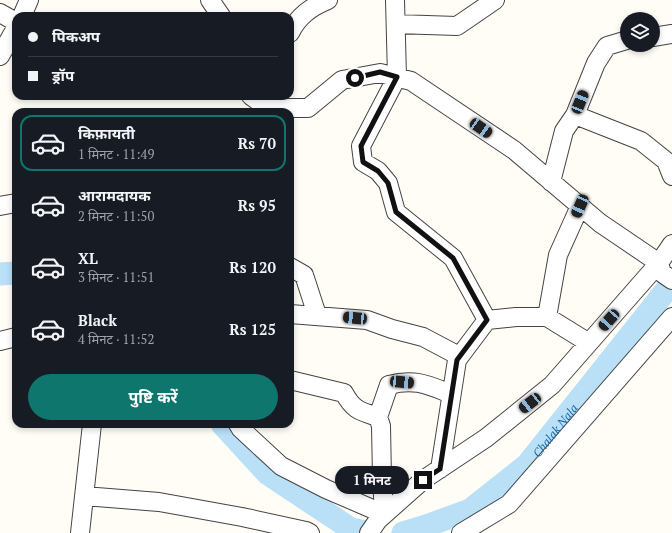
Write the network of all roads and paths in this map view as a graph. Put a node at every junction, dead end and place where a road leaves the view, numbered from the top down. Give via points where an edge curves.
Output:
1 (29, 0) edge
2 (210, 0) edge
3 (328, 0) edge
4 (395, 0) edge
5 (495, 0) edge
6 (24, 12) edge
7 (218, 12) edge
8 (0, 13) edge
9 (12, 20) edge
10 (294, 24) edge
11 (396, 24) junction
12 (672, 34) edge
13 (12, 35) edge
14 (660, 36) edge
15 (620, 42) edge
16 (0, 56) edge
17 (397, 77) junction
18 (250, 102) edge
19 (575, 115) junction
20 (672, 176) edge
21 (551, 182) junction
22 (12, 204) edge
23 (0, 206) edge
24 (580, 206) junction
25 (672, 244) edge
26 (294, 269) edge
27 (664, 272) edge
28 (294, 314) edge
29 (317, 315) junction
30 (547, 317) junction
31 (672, 317) edge
32 (487, 320) junction
33 (12, 338) edge
34 (0, 341) edge
35 (589, 343) junction
36 (460, 356) junction
37 (294, 381) edge
38 (451, 394) junction
39 (378, 416) junction
40 (92, 428) edge
41 (240, 428) edge
42 (440, 469) junction
43 (84, 496) junction
44 (377, 522) edge
45 (80, 533) edge
46 (310, 533) edge
47 (460, 533) edge

1 - 6 street
2 - 7 street
3 - 10 street via 314,6
4 - 11 street
5 - 11 street via 456,26
8 - 9 street
11 - 17 street
12 - 14 street
13 - 16 street
15 - 19 street via 607,46 596,64
17 - 18 street via 380,72 342,80 308,108 282,108
17 - 21 street via 412,81 514,150
17 - 32 street via 361,146 363,162 378,171 388,183 396,212 453,258
19 - 20 street via 641,141 666,161
19 - 21 street via 564,131
21 - 24 street
22 - 23 street
24 - 27 street
24 - 30 street via 558,255
25 - 27 street
26 - 29 street via 304,275
27 - 35 street
28 - 29 street
29 - 36 street via 367,320 423,338
30 - 32 street
30 - 35 street
31 - 47 street via 509,504
32 - 36 street
33 - 34 street
35 - 42 street via 552,385 486,438
36 - 38 street
37 - 39 street via 344,393 358,411
38 - 39 street via 423,384 402,382 389,385
38 - 42 street
39 - 44 street via 381,426 382,478
40 - 43 street
41 - 44 street via 281,466 326,489
42 - 44 street via 423,480
43 - 45 street
43 - 46 street via 159,502

